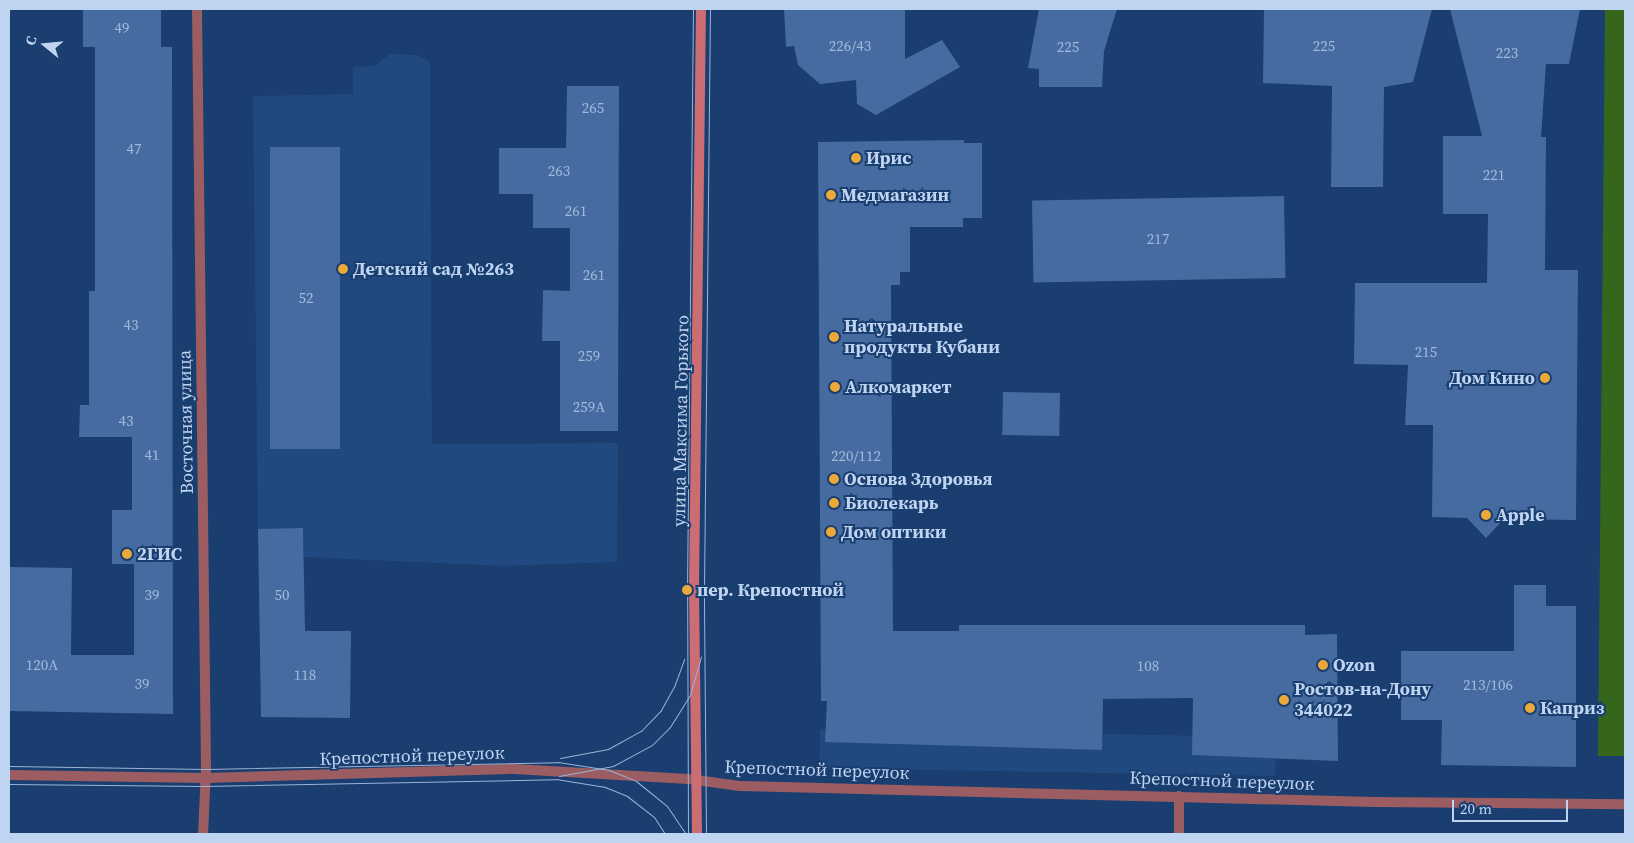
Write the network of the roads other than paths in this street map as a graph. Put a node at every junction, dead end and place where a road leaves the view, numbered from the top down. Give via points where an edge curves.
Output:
1 (197, 9) edge
2 (701, 9) edge
3 (9, 775) edge
4 (206, 778) junction
5 (697, 780) junction
6 (1179, 796) junction
7 (1625, 804) edge
8 (203, 834) edge
9 (697, 834) edge
10 (1178, 834) edge

1 - 4 street, Восточная улица
2 - 5 main road, улица Максима Горького via 694,589
3 - 4 street, Крепостной переулок
4 - 5 street, Крепостной переулок via 514,769
4 - 8 street, Восточная улица
5 - 6 street, Крепостной переулок via 740,786
5 - 9 main road, улица Максима Горького
6 - 7 street, Крепостной переулок
6 - 10 street

